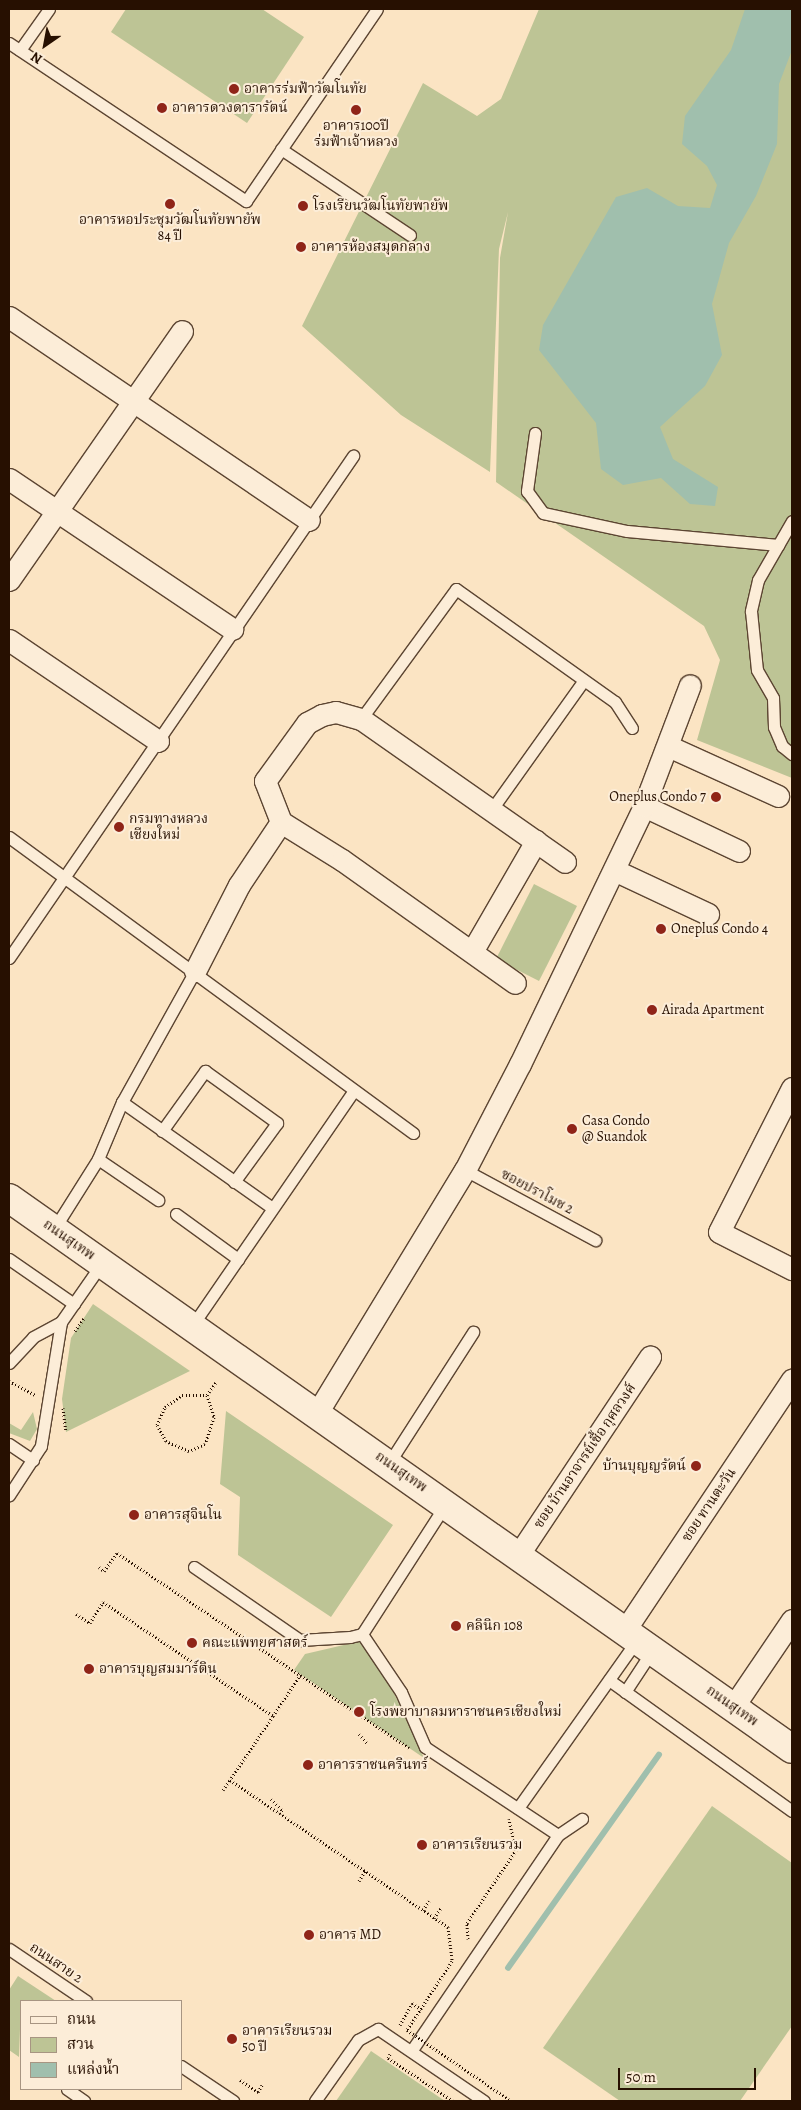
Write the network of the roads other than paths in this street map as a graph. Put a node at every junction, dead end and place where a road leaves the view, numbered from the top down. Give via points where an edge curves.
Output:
1 (49, 9) edge
2 (377, 9) edge
3 (9, 43) edge
4 (20, 50) junction
5 (281, 149) junction
6 (410, 235) dead end
7 (9, 317) edge
8 (182, 331) dead end
9 (133, 401) junction
10 (535, 433) dead end
11 (353, 456) dead end
12 (9, 479) edge
13 (57, 512) junction
14 (309, 520) junction
15 (792, 521) edge
16 (778, 545) junction
17 (9, 580) edge
18 (232, 629) junction
19 (9, 640) edge
20 (584, 680) junction
21 (690, 685) dead end
22 (361, 719) junction
23 (632, 728) dead end
24 (158, 741) junction
25 (668, 746) junction
26 (792, 754) edge
27 (778, 796) dead end
28 (644, 806) junction
29 (492, 809) junction
30 (281, 822) junction
31 (9, 837) edge
32 (536, 840) junction
33 (739, 851) dead end
34 (565, 862) dead end
35 (614, 870) junction
36 (64, 877) junction
37 (708, 914) dead end
38 (472, 950) junction
39 (9, 958) edge
40 (195, 971) junction
41 (515, 983) dead end
42 (792, 1088) edge
43 (354, 1090) junction
44 (122, 1102) junction
45 (162, 1131) junction
46 (414, 1133) dead end
47 (98, 1159) junction
48 (465, 1170) junction
49 (234, 1182) junction
50 (9, 1198) edge
51 (158, 1200) dead end
52 (272, 1208) junction
53 (176, 1214) dead end
54 (54, 1230) junction
55 (595, 1240) dead end
56 (9, 1259) edge
57 (238, 1259) junction
58 (102, 1263) junction
59 (792, 1269) edge
60 (74, 1304) junction
61 (61, 1322) junction
62 (192, 1326) junction
63 (473, 1332) dead end
64 (650, 1357) dead end
65 (9, 1363) edge
66 (792, 1380) edge
67 (318, 1414) junction
68 (9, 1444) edge
69 (33, 1460) junction
70 (388, 1463) junction
71 (9, 1496) edge
72 (446, 1503) junction
73 (519, 1554) junction
74 (194, 1567) dead end
75 (792, 1620) edge
76 (362, 1634) junction
77 (639, 1639) junction
78 (609, 1680) junction
79 (626, 1692) junction
80 (733, 1706) junction
81 (792, 1749) edge
82 (518, 1808) junction
83 (792, 1811) edge
84 (582, 1819) dead end
85 (558, 1835) junction
86 (9, 1949) edge
87 (79, 1999) edge
88 (411, 2051) junction
89 (182, 2067) edge
90 (69, 2091) edge
91 (84, 2101) edge
92 (233, 2101) edge
93 (316, 2101) edge
94 (484, 2101) edge

1 - 4 lane
2 - 5 lane
3 - 4 lane
4 - 5 lane via 246,201
5 - 6 lane
7 - 9 street
8 - 9 street
9 - 13 street
9 - 14 street
10 - 16 lane via 527,491 544,513 627,531
11 - 14 lane
12 - 13 street
13 - 17 street
13 - 18 street
14 - 18 lane
15 - 16 lane
16 - 26 lane via 758,580 751,611 757,670 772,698 774,727 782,746
18 - 24 lane
19 - 24 street
20 - 22 lane via 456,589
20 - 23 lane via 620,706
20 - 29 lane
21 - 25 street
22 - 29 street
22 - 30 street via 336,712 307,723 265,781
24 - 36 lane
25 - 27 street
25 - 28 street
28 - 33 street
28 - 35 street
29 - 32 street
30 - 38 street
30 - 40 street via 239,885
31 - 36 lane
32 - 34 street
32 - 38 street
35 - 37 street
35 - 48 street
36 - 39 lane
36 - 40 lane
38 - 41 street
40 - 43 lane
40 - 44 lane
42 - 59 street via 719,1232
43 - 46 lane
43 - 52 lane
44 - 45 lane
44 - 47 lane
45 - 49 lane
45 - 49 lane via 205,1071 277,1123
47 - 51 lane
47 - 54 lane
48 - 55 lane, ซอยปราโมช 2
48 - 67 street
49 - 52 lane
50 - 54 main road, ถนนสุเทพ
52 - 57 lane
53 - 57 lane
54 - 58 main road, ถนนสุเทพ
56 - 60 lane
57 - 62 lane
58 - 60 lane
58 - 62 main road, ถนนสุเทพ
60 - 61 lane
61 - 65 lane via 33,1337
61 - 69 lane via 41,1446
62 - 67 main road, ถนนสุเทพ
63 - 70 lane
64 - 73 street, ซอย บ้านอาจารย์เชื้อ กุศลวงศ์
66 - 77 street, ซอย ทานตะวัน
67 - 70 main road, ถนนสุเทพ
68 - 69 lane
69 - 71 lane
70 - 72 main road, ถนนสุเทพ
72 - 73 main road, ถนนสุเทพ
72 - 76 lane
73 - 77 main road, ถนนสุเทพ
74 - 76 lane via 300,1640
75 - 80 street
76 - 82 lane via 401,1692 425,1746
77 - 78 lane
77 - 79 lane
77 - 80 main road, ถนนสุเทพ
78 - 79 lane
78 - 82 lane
79 - 83 lane
80 - 81 main road, ถนนสุเทพ
82 - 85 lane
84 - 85 lane
85 - 88 lane
86 - 87 lane, ถนนสาย 2
88 - 93 lane via 378,2029 358,2040
88 - 94 lane
89 - 92 lane
90 - 91 lane

